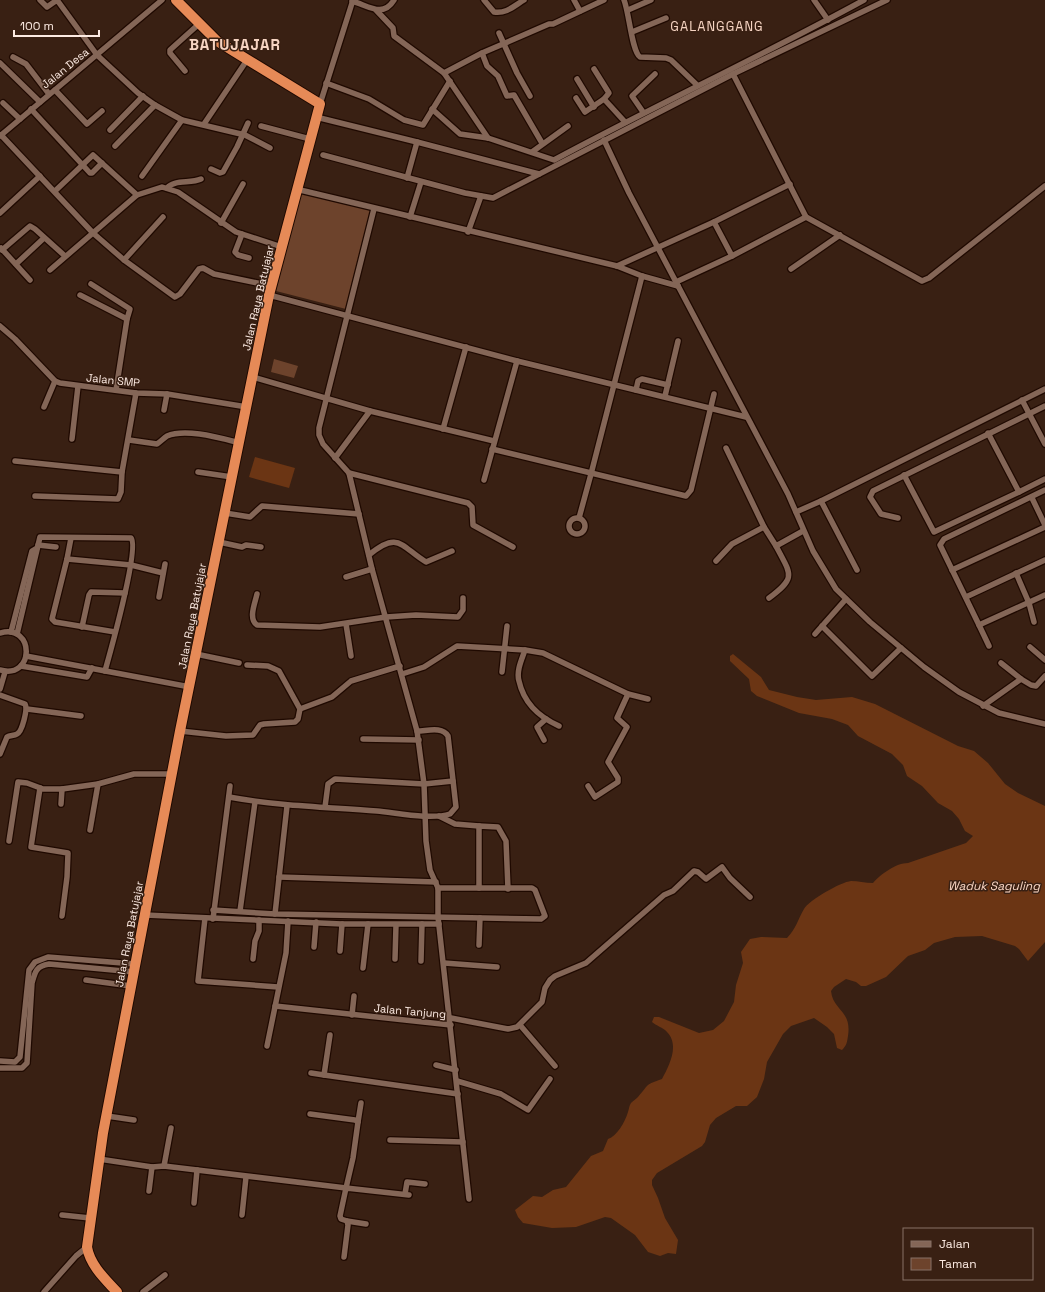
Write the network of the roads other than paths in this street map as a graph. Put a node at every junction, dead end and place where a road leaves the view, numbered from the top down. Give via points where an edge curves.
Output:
1 (40, 0) edge
2 (162, 0) edge
3 (176, 0) edge
4 (394, 0) edge
5 (484, 0) edge
6 (524, 0) edge
7 (574, 0) edge
8 (604, 0) edge
9 (624, 0) edge
10 (651, 0) edge
11 (814, 0) edge
12 (864, 0) edge
13 (887, 0) edge
14 (61, 1) edge
15 (352, 1) edge
16 (596, 2) edge
17 (186, 3) edge
18 (376, 10) junction
19 (628, 10) junction
20 (580, 11) junction
21 (666, 18) dead end
22 (828, 20) junction
23 (200, 23) junction
24 (632, 32) junction
25 (499, 33) dead end
26 (504, 43) junction
27 (482, 53) junction
28 (97, 55) junction
29 (14, 57) dead end
30 (247, 60) junction
31 (0, 63) edge
32 (594, 69) dead end
33 (185, 71) dead end
34 (444, 73) junction
35 (655, 74) dead end
36 (734, 74) junction
37 (577, 79) dead end
38 (450, 81) junction
39 (326, 83) junction
40 (697, 85) junction
41 (55, 90) junction
42 (49, 94) junction
43 (143, 96) junction
44 (530, 96) dead end
45 (576, 98) dead end
46 (604, 99) junction
47 (40, 102) junction
48 (3, 103) dead end
49 (320, 104) junction
50 (155, 105) junction
51 (594, 107) junction
52 (31, 109) junction
53 (432, 109) junction
54 (102, 111) dead end
55 (643, 112) junction
56 (316, 117) junction
57 (20, 119) junction
58 (182, 120) junction
59 (625, 122) junction
60 (248, 123) dead end
61 (204, 124) junction
62 (262, 126) dead end
63 (568, 126) dead end
64 (110, 130) dead end
65 (242, 135) junction
66 (1, 136) edge
67 (488, 138) junction
68 (310, 139) junction
69 (604, 140) junction
70 (417, 142) junction
71 (542, 143) junction
72 (115, 146) dead end
73 (270, 148) dead end
74 (532, 152) junction
75 (323, 155) dead end
76 (102, 163) junction
77 (83, 165) junction
78 (211, 169) dead end
79 (539, 174) junction
80 (40, 176) junction
81 (142, 176) dead end
82 (407, 178) junction
83 (201, 179) dead end
84 (421, 182) junction
85 (243, 184) dead end
86 (790, 184) junction
87 (1045, 186) edge
88 (167, 188) junction
89 (296, 189) junction
90 (55, 191) junction
91 (137, 195) junction
92 (481, 196) junction
93 (374, 208) junction
94 (0, 213) edge
95 (163, 217) dead end
96 (410, 217) junction
97 (806, 217) junction
98 (714, 222) junction
99 (221, 223) junction
100 (468, 232) junction
101 (93, 233) junction
102 (242, 234) junction
103 (840, 235) junction
104 (44, 238) junction
105 (282, 246) junction
106 (1, 248) edge
107 (658, 248) junction
108 (65, 256) junction
109 (732, 256) junction
110 (249, 258) dead end
111 (124, 260) junction
112 (16, 264) junction
113 (617, 266) junction
114 (791, 269) dead end
115 (50, 270) dead end
116 (642, 276) junction
117 (30, 280) dead end
118 (91, 284) dead end
119 (677, 284) junction
120 (271, 290) junction
121 (80, 296) dead end
122 (348, 315) junction
123 (127, 319) junction
124 (1, 329) edge
125 (678, 341) dead end
126 (466, 348) junction
127 (517, 361) junction
128 (253, 377) junction
129 (55, 381) junction
130 (615, 384) junction
131 (668, 385) junction
132 (78, 386) junction
133 (1045, 389) edge
134 (116, 390) junction
135 (636, 390) junction
136 (136, 393) junction
137 (167, 394) junction
138 (714, 394) dead end
139 (665, 396) junction
140 (327, 398) junction
141 (1022, 400) junction
142 (247, 406) junction
143 (1045, 406) edge
144 (44, 407) dead end
145 (711, 407) junction
146 (164, 410) dead end
147 (370, 410) junction
148 (1029, 413) junction
149 (746, 417) junction
150 (443, 429) junction
151 (988, 433) junction
152 (72, 439) dead end
153 (128, 440) junction
154 (494, 441) junction
155 (240, 443) junction
156 (1045, 444) edge
157 (726, 448) dead end
158 (492, 449) junction
159 (335, 458) junction
160 (15, 461) dead end
161 (122, 472) junction
162 (198, 472) dead end
163 (349, 473) junction
164 (592, 474) junction
165 (904, 475) junction
166 (232, 477) junction
167 (1045, 479) edge
168 (484, 480) dead end
169 (1045, 490) edge
170 (1019, 492) junction
171 (35, 496) dead end
172 (1032, 498) junction
173 (821, 501) junction
174 (796, 512) junction
175 (225, 513) junction
176 (359, 514) junction
177 (579, 518) dead end
178 (898, 518) dead end
179 (1045, 526) edge
180 (764, 527) junction
181 (803, 531) junction
182 (71, 538) junction
183 (219, 542) junction
184 (38, 546) junction
185 (776, 546) junction
186 (56, 547) dead end
187 (261, 547) dead end
188 (513, 547) dead end
189 (452, 551) dead end
190 (369, 555) junction
191 (67, 559) junction
192 (716, 560) dead end
193 (1045, 560) edge
194 (165, 564) dead end
195 (130, 565) junction
196 (372, 569) junction
197 (858, 570) dead end
198 (952, 570) junction
199 (163, 572) junction
200 (1016, 573) junction
201 (346, 578) dead end
202 (125, 593) junction
203 (257, 594) dead end
204 (1045, 595) edge
205 (159, 597) dead end
206 (966, 597) junction
207 (463, 598) dead end
208 (769, 598) dead end
209 (846, 599) junction
210 (1029, 602) junction
211 (386, 618) junction
212 (1034, 622) dead end
213 (346, 624) junction
214 (979, 625) junction
215 (507, 626) dead end
216 (822, 626) junction
217 (82, 627) junction
218 (10, 632) junction
219 (115, 632) junction
220 (0, 633) edge
221 (17, 634) junction
222 (815, 634) dead end
223 (989, 646) dead end
224 (1030, 647) dead end
225 (504, 648) junction
226 (901, 648) junction
227 (525, 650) junction
228 (196, 654) junction
229 (26, 656) junction
230 (351, 656) dead end
231 (1045, 660) edge
232 (239, 663) dead end
233 (1001, 663) dead end
234 (247, 665) dead end
235 (21, 666) junction
236 (400, 666) junction
237 (92, 668) junction
238 (2, 671) edge
239 (105, 671) junction
240 (502, 672) dead end
241 (402, 674) junction
242 (1045, 676) edge
243 (1021, 679) junction
244 (190, 687) junction
245 (0, 689) edge
246 (628, 694) junction
247 (0, 695) edge
248 (648, 699) dead end
249 (983, 706) junction
250 (27, 709) junction
251 (300, 709) junction
252 (80, 716) dead end
253 (546, 719) junction
254 (1045, 724) edge
255 (559, 726) dead end
256 (180, 731) junction
257 (417, 731) junction
258 (363, 740) dead end
259 (419, 740) junction
260 (544, 740) dead end
261 (0, 754) edge
262 (172, 774) junction
263 (453, 781) junction
264 (98, 784) junction
265 (424, 784) junction
266 (230, 786) dead end
267 (588, 786) dead end
268 (40, 788) junction
269 (62, 789) junction
270 (229, 797) junction
271 (255, 802) junction
272 (61, 804) dead end
273 (287, 806) junction
274 (325, 807) junction
275 (425, 815) junction
276 (437, 815) junction
277 (479, 826) junction
278 (90, 830) dead end
279 (9, 841) dead end
280 (279, 877) junction
281 (437, 885) junction
282 (479, 888) junction
283 (508, 889) junction
284 (750, 897) dead end
285 (213, 910) junction
286 (240, 911) junction
287 (275, 914) junction
288 (145, 915) junction
289 (62, 916) dead end
290 (438, 917) junction
291 (205, 918) junction
292 (480, 918) junction
293 (213, 919) junction
294 (259, 920) junction
295 (288, 921) junction
296 (316, 922) junction
297 (342, 924) junction
298 (368, 924) junction
299 (396, 924) junction
300 (422, 924) junction
301 (439, 924) junction
302 (479, 945) dead end
303 (314, 947) dead end
304 (340, 951) dead end
305 (253, 959) dead end
306 (395, 959) dead end
307 (421, 961) dead end
308 (444, 963) junction
309 (497, 967) dead end
310 (135, 968) junction
311 (363, 968) dead end
312 (86, 980) dead end
313 (131, 986) junction
314 (278, 987) junction
315 (354, 996) dead end
316 (275, 1006) junction
317 (352, 1015) junction
318 (451, 1018) junction
319 (451, 1025) junction
320 (520, 1025) junction
321 (330, 1035) dead end
322 (267, 1046) dead end
323 (0, 1061) edge
324 (436, 1065) dead end
325 (555, 1066) dead end
326 (0, 1068) edge
327 (456, 1070) junction
328 (311, 1073) dead end
329 (324, 1075) junction
330 (550, 1079) dead end
331 (458, 1081) junction
332 (458, 1094) junction
333 (361, 1103) dead end
334 (310, 1114) dead end
335 (106, 1116) junction
336 (134, 1120) dead end
337 (358, 1122) junction
338 (171, 1128) dead end
339 (390, 1140) dead end
340 (463, 1142) junction
341 (99, 1158) junction
342 (164, 1166) junction
343 (152, 1167) junction
344 (197, 1170) junction
345 (246, 1177) junction
346 (425, 1184) dead end
347 (346, 1188) junction
348 (149, 1191) dead end
349 (469, 1199) dead end
350 (194, 1203) dead end
351 (242, 1214) dead end
352 (62, 1215) dead end
353 (347, 1221) junction
354 (90, 1222) junction
355 (366, 1224) dead end
356 (87, 1245) junction
357 (344, 1257) dead end
358 (165, 1276) dead end
359 (44, 1292) edge
360 (117, 1292) edge
361 (143, 1292) edge

1 - 14 street via 46,6
2 - 28 street, Jalan Desa
3 - 17 highway
4 - 18 street via 388,9
5 - 6 street via 497,13 508,11
7 - 20 street
8 - 16 street
9 - 19 street
10 - 19 street
11 - 22 street
12 - 22 street
13 - 36 street
14 - 28 street
15 - 18 street
15 - 39 street
16 - 20 street
17 - 23 highway
18 - 34 street via 393,28 394,36
19 - 24 street
20 - 26 street
21 - 24 street
22 - 40 street
23 - 30 highway via 214,38
23 - 33 street via 170,50
24 - 40 street via 638,56 673,61
25 - 26 street
26 - 27 street
26 - 44 street
27 - 34 street
27 - 71 street via 487,66 498,76 507,96 514,95
28 - 41 street, Jalan Desa
28 - 43 street
29 - 42 street via 26,64
30 - 49 highway
30 - 61 street
31 - 47 street
32 - 46 street via 609,93
34 - 38 street
35 - 55 street via 632,97
36 - 69 street
36 - 86 street
37 - 51 street
38 - 53 street
38 - 67 street
39 - 49 street
39 - 53 street via 369,99 401,119 421,125
40 - 55 street
41 - 42 street, Jalan Desa
41 - 54 street via 87,124
42 - 47 street, Jalan Desa
43 - 50 street
43 - 64 street
45 - 51 street via 585,112
46 - 51 street
46 - 59 street
47 - 52 street, Jalan Desa
48 - 57 street
49 - 56 highway, Jalan Raya Batujajar
50 - 58 street
50 - 72 street
52 - 57 street, Jalan Desa
52 - 77 street
53 - 67 street via 457,133
55 - 59 street
56 - 68 highway, Jalan Raya Batujajar
56 - 70 street
57 - 66 street, Jalan Desa
58 - 61 street
58 - 81 street
59 - 74 street via 554,160
60 - 65 street
61 - 65 street
62 - 68 street
63 - 71 street
65 - 73 street via 249,136
65 - 78 street via 223,172
66 - 80 street
67 - 74 street
68 - 89 highway, Jalan Raya Batujajar
69 - 79 street
69 - 107 street
70 - 79 street
70 - 82 street
71 - 74 street
75 - 82 street
76 - 77 street via 93,155
76 - 77 street via 92,173
76 - 91 street
77 - 90 street
79 - 92 street via 493,198
80 - 90 street
80 - 94 street
82 - 84 street
83 - 88 street via 176,182
84 - 92 street
84 - 96 street
85 - 99 street
86 - 97 street
86 - 98 street
87 - 103 street via 926,281
88 - 91 street via 157,187
88 - 99 street via 178,192
89 - 93 street
89 - 105 highway, Jalan Raya Batujajar
90 - 101 street
91 - 101 street
92 - 100 street
93 - 96 street
93 - 122 street
95 - 111 street
96 - 100 street
97 - 103 street
97 - 109 street
98 - 107 street
98 - 109 street
99 - 102 street
100 - 113 street
101 - 108 street
101 - 111 street
102 - 105 street
102 - 110 street via 235,252
103 - 114 street
104 - 106 street via 30,226
104 - 108 street
104 - 112 street
105 - 120 highway, Jalan Raya Batujajar
106 - 112 street
107 - 113 street
107 - 119 street
108 - 115 street
109 - 119 street
111 - 120 street via 175,297 203,268 214,274
112 - 117 street
113 - 116 street
116 - 119 street
116 - 130 street
118 - 123 street via 130,309
119 - 149 street
120 - 122 street
120 - 128 highway, Jalan Raya Batujajar
121 - 123 street
122 - 126 street
122 - 140 street
123 - 134 street
124 - 129 street
125 - 131 street
126 - 127 street
126 - 150 street
127 - 130 street
127 - 154 street
128 - 140 street
128 - 142 highway, Jalan Raya Batujajar
129 - 132 street, Jalan SMP
129 - 144 street
130 - 135 street
130 - 164 street
131 - 135 street via 640,379
131 - 139 street
132 - 134 street, Jalan SMP
132 - 152 street
133 - 141 street
134 - 136 street, Jalan SMP
135 - 139 street
136 - 137 street, Jalan SMP
136 - 153 street
137 - 142 street, Jalan SMP
137 - 146 street
138 - 145 street
139 - 145 street
140 - 147 street
140 - 159 street via 319,435
141 - 148 street
141 - 173 street
142 - 155 highway, Jalan Raya Batujajar
143 - 148 street
145 - 149 street
145 - 164 street via 691,490 686,496
147 - 150 street
147 - 159 street
148 - 151 street
148 - 156 street
149 - 174 street
150 - 154 street
151 - 165 street
151 - 170 street
153 - 155 street via 157,444 166,437 183,434
153 - 161 street
154 - 158 street
155 - 166 highway, Jalan Raya Batujajar
157 - 180 street
158 - 164 street
158 - 168 street
159 - 163 street
160 - 161 street
161 - 171 street via 118,499
162 - 166 street
163 - 176 street
163 - 188 street via 468,503 472,507 473,525
164 - 177 street
165 - 170 street via 934,532
165 - 178 street via 870,495 881,514
166 - 175 highway, Jalan Raya Batujajar
167 - 170 street
169 - 172 street
172 - 179 street
172 - 198 street via 942,540 940,545
173 - 174 street
173 - 197 street
174 - 181 street
175 - 176 street via 250,517 262,506
175 - 183 highway, Jalan Raya Batujajar
176 - 190 street
179 - 198 street
180 - 185 street
180 - 192 street via 732,544
181 - 185 street
181 - 209 street via 836,589
182 - 184 street via 42,536
182 - 191 street
182 - 195 street via 131,538 134,542
183 - 187 street via 242,547
183 - 228 highway, Jalan Raya Batujajar
184 - 186 street
184 - 218 street via 32,551
184 - 221 street
185 - 208 street via 789,571 789,578 785,585
189 - 190 street via 426,562 408,548 391,542
190 - 196 street
191 - 195 street
191 - 217 street via 52,619 55,622
193 - 200 street
194 - 199 street
195 - 199 street
195 - 202 street
196 - 201 street
196 - 211 street
198 - 206 street
199 - 205 street
200 - 206 street
200 - 210 street
202 - 217 street via 91,592 88,595
202 - 219 street
203 - 213 street via 252,618 252,622 257,625 302,628
204 - 210 street
206 - 214 street
207 - 211 street via 463,610 458,617 416,615
209 - 216 street
209 - 226 street
210 - 212 street
210 - 214 street
211 - 213 street
211 - 236 street
213 - 230 street
214 - 223 street
215 - 225 street
216 - 222 street
216 - 226 street via 872,676
217 - 219 street
218 - 220 street
218 - 221 street
219 - 239 street
221 - 229 street via 24,641
224 - 231 street
225 - 227 street
225 - 240 street
225 - 241 street via 458,646 424,667
226 - 249 street via 959,692
227 - 246 street via 543,653 560,660
227 - 253 street via 518,680 527,702
228 - 232 street
228 - 244 highway, Jalan Raya Batujajar
229 - 235 street
229 - 237 street
233 - 243 street
234 - 251 street via 268,666 279,671
235 - 237 street via 87,677
235 - 238 street via 11,672
236 - 241 street
236 - 251 street via 351,681 332,698
237 - 239 street
238 - 245 street
239 - 244 street
241 - 257 street
242 - 243 street via 1036,686
243 - 249 street
244 - 256 highway, Jalan Raya Batujajar
246 - 248 street
246 - 267 street via 617,718 626,727 608,762 618,782 595,797
247 - 250 street via 25,704
249 - 254 street via 1000,714
250 - 252 street
250 - 261 street via 20,731 7,736
251 - 256 street via 295,722 260,725 253,735 226,736
253 - 255 street
253 - 260 street via 537,727
256 - 262 highway, Jalan Raya Batujajar
257 - 259 street
257 - 263 street via 441,730 447,734
258 - 259 street
259 - 265 street
262 - 264 street via 134,774
262 - 288 highway, Jalan Raya Batujajar
263 - 265 street
263 - 276 street via 455,810 445,815
264 - 269 street
264 - 278 street
265 - 274 street via 335,779 328,784
265 - 275 street
266 - 270 street
268 - 269 street
268 - 279 street via 17,782
268 - 289 street via 31,847 68,853
269 - 272 street
270 - 271 street
270 - 285 street
271 - 273 street
271 - 286 street
273 - 274 street
273 - 280 street
274 - 275 street
275 - 276 street
275 - 281 street via 427,856
276 - 277 street via 455,824
277 - 282 street
277 - 283 street via 498,827 506,838
280 - 281 street
280 - 287 street
281 - 282 street
281 - 290 street
282 - 283 street
283 - 292 street via 534,889 544,917
284 - 320 street via 722,867 706,879 694,871 586,963 550,980 542,1002
285 - 286 street
285 - 293 street
286 - 287 street
287 - 290 street
288 - 291 street
288 - 310 highway, Jalan Raya Batujajar
290 - 292 street
290 - 301 street
291 - 293 street
291 - 314 street via 198,980
292 - 302 street
293 - 294 street
294 - 295 street
294 - 305 street
295 - 296 street
295 - 314 street via 286,953
296 - 297 street
296 - 303 street
297 - 298 street
297 - 304 street
298 - 299 street
298 - 311 street
299 - 300 street
299 - 306 street
300 - 301 street
300 - 307 street
301 - 308 street
308 - 309 street
308 - 318 street
310 - 313 highway, Jalan Raya Batujajar
310 - 323 street via 48,958 34,962 29,970 20,1057 15,1062
310 - 326 street via 49,964 40,966 34,972 32,983 27,1063 22,1068
312 - 313 street
313 - 335 highway, Jalan Raya Batujajar
314 - 316 street
315 - 317 street
316 - 317 street, Jalan Tanjung
316 - 322 street
317 - 319 street, Jalan Tanjung
318 - 319 street
318 - 320 street via 508,1029
319 - 327 street
320 - 325 street
321 - 329 street
324 - 327 street
327 - 331 street
328 - 329 street
329 - 332 street
330 - 331 street via 528,1110 501,1094
331 - 332 street
332 - 340 street
333 - 337 street
334 - 337 street
335 - 336 street
335 - 341 highway, Jalan Raya Batujajar
337 - 347 street
338 - 342 street
339 - 340 street
340 - 349 street
341 - 343 street
341 - 354 highway, Jalan Raya Batujajar
342 - 343 street
342 - 344 street
343 - 348 street
344 - 345 street
344 - 350 street
345 - 347 street
345 - 351 street
346 - 347 street via 407,1182 407,1195
347 - 353 street via 340,1216
352 - 354 street
353 - 355 street
353 - 357 street
354 - 356 highway, Jalan Raya Batujajar
356 - 359 street
356 - 360 highway, Jalan Raya Batujajar via 90,1258 100,1274
358 - 361 street

